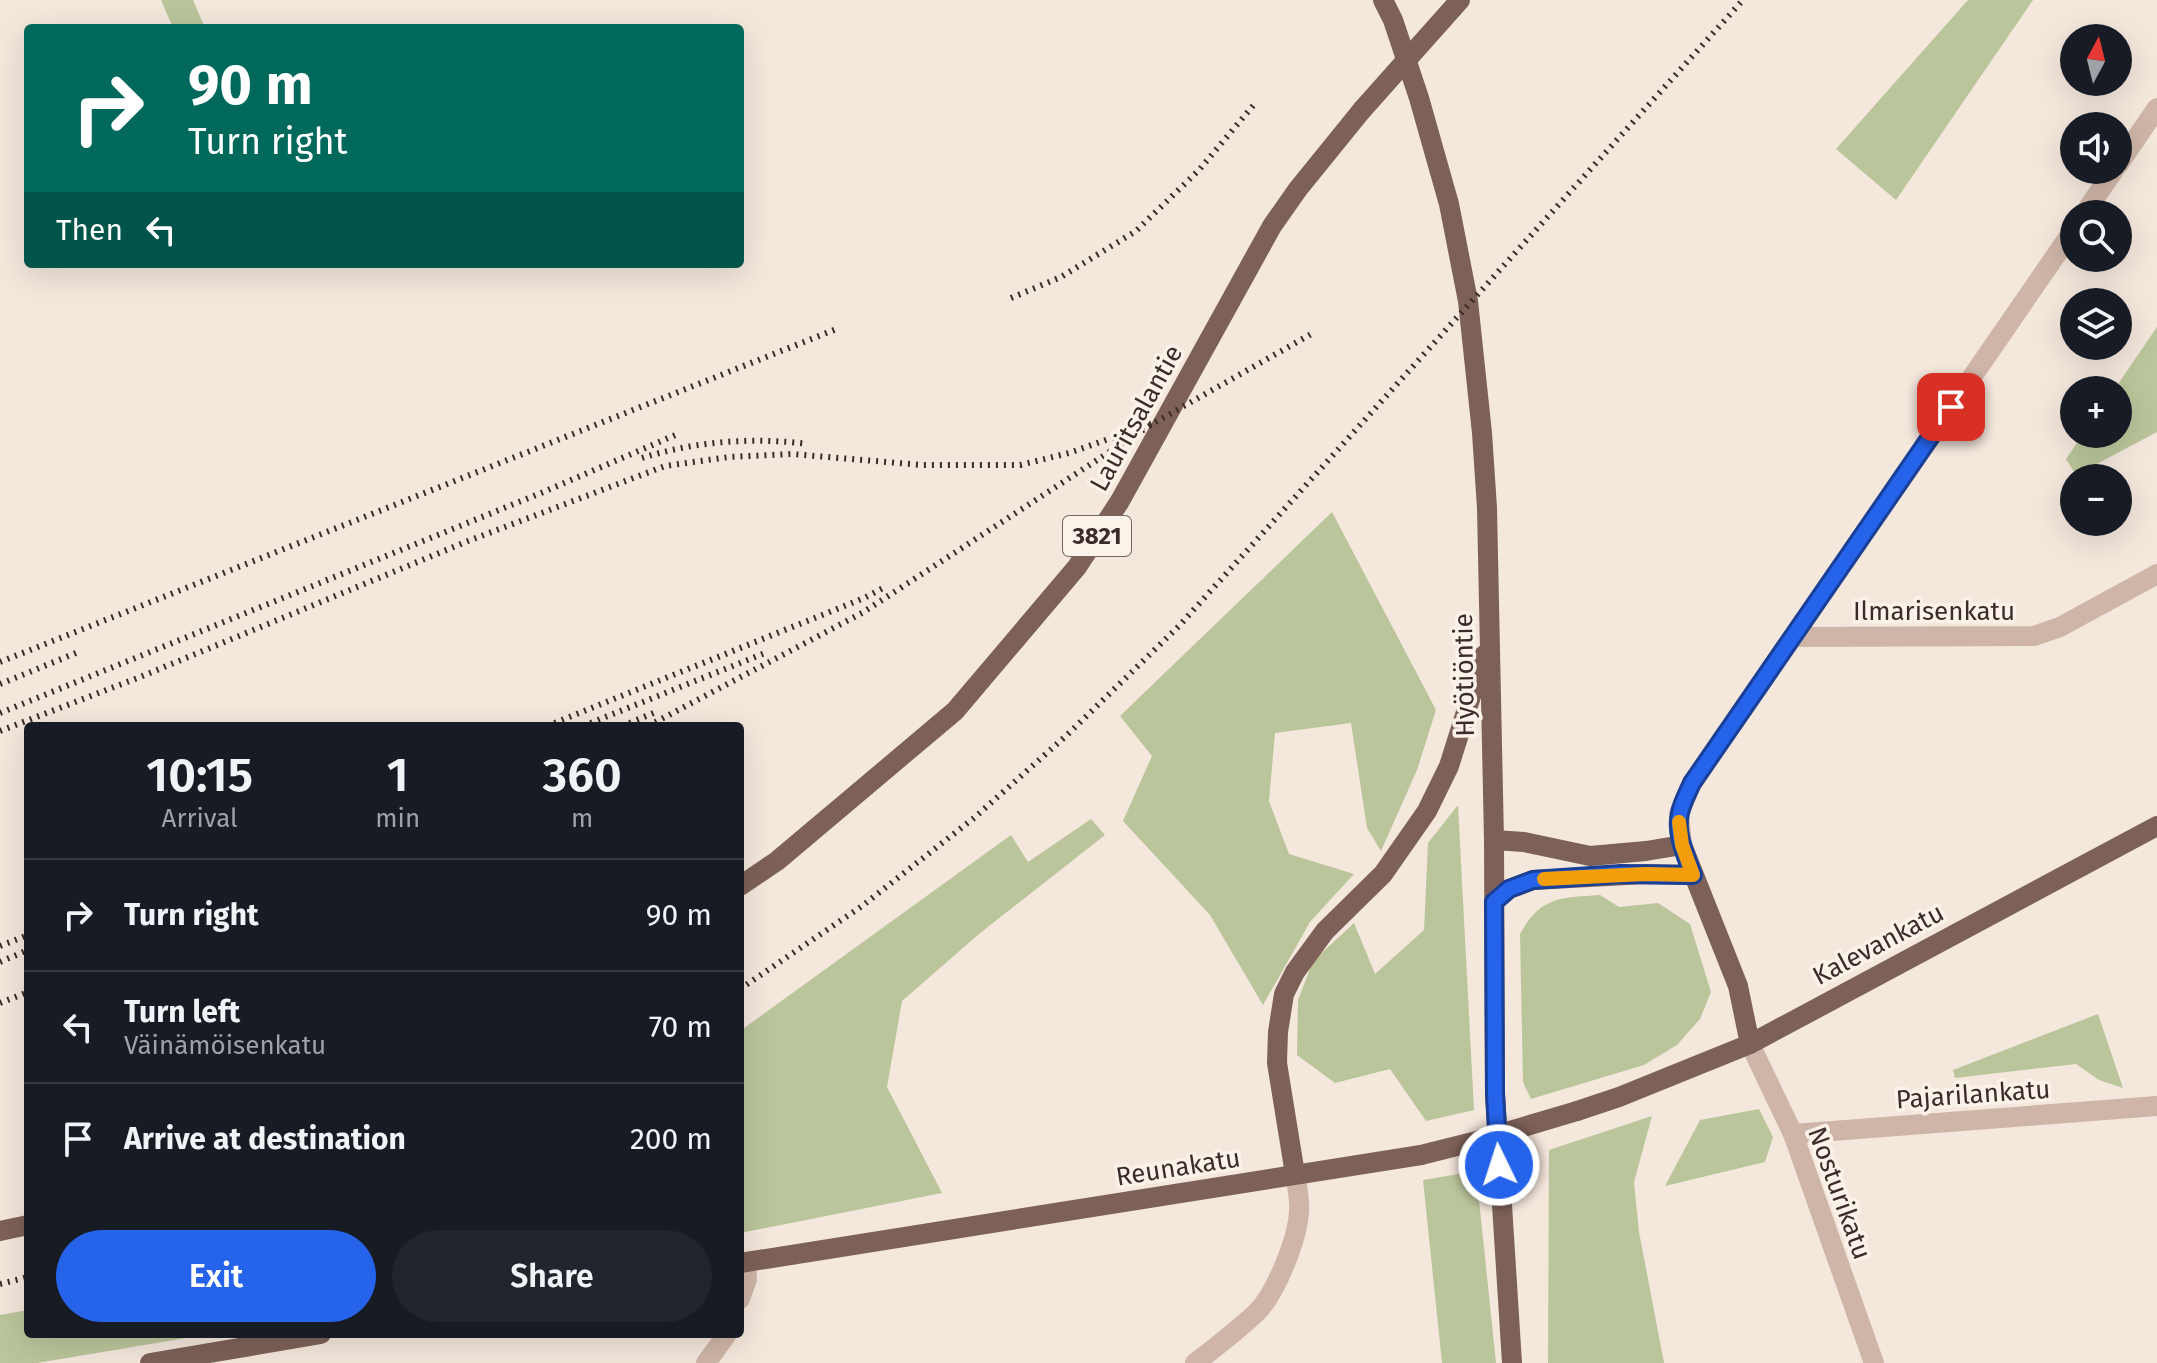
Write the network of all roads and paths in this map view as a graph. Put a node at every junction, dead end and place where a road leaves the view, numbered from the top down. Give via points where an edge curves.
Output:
1 (1383, 0) edge
2 (1460, 0) edge
3 (2157, 108) edge
4 (2132, 145) edge
5 (2060, 249) edge
6 (2157, 574) edge
7 (1490, 636) junction
8 (1793, 637) junction
9 (2157, 826) edge
10 (1494, 840) junction
11 (1682, 845) junction
12 (1693, 875) junction
13 (744, 883) edge
14 (1494, 902) junction
15 (1750, 1044) junction
16 (1619, 1097) joint
17 (2157, 1106) edge
18 (1793, 1134) junction
19 (1295, 1174) junction
20 (24, 1226) edge
21 (0, 1231) edge
22 (744, 1262) edge
23 (744, 1266) edge
24 (744, 1288) edge
25 (297, 1338) edge
26 (724, 1338) edge
27 (1200, 1361) edge
28 (150, 1363) edge
29 (706, 1363) edge
30 (1512, 1363) edge
31 (1874, 1363) edge

1 - 7 main road, Hyötiöntie via 1419,98 1449,204 1468,301 1482,433
2 - 13 main road, Lauritsalantie / 3821, bridge via 1362,110 1272,226 1120,501 1077,567 955,711
3 - 4 street
5 - 8 street
6 - 8 street, Ilmarisenkatu via 2034,636
7 - 10 main road, Hyötiöntie
7 - 19 main road via 1449,766 1427,811 1383,874 1325,931 1284,994 1277,1063
8 - 11 street via 1692,783 1679,814
9 - 15 main road, Kalevankatu
10 - 11 main road via 1590,856
10 - 14 main road, Hyötiöntie
11 - 12 main road
12 - 14 main road via 1533,880
12 - 15 main road via 1738,986
14 - 30 main road, Hyötiöntie via 1495,1094
15 - 16 main road, Kalevankatu
15 - 18 street, Nosturikatu
16 - 19 main road, Reunakatu, bridge via 1421,1155
17 - 18 street, Pajarilankatu
18 - 31 street, Nosturikatu
19 - 22 main road, Reunakatu
19 - 27 street via 1299,1214 1280,1276 1259,1310
20 - 21 main road
23 - 24 street
25 - 28 main road
26 - 29 street

